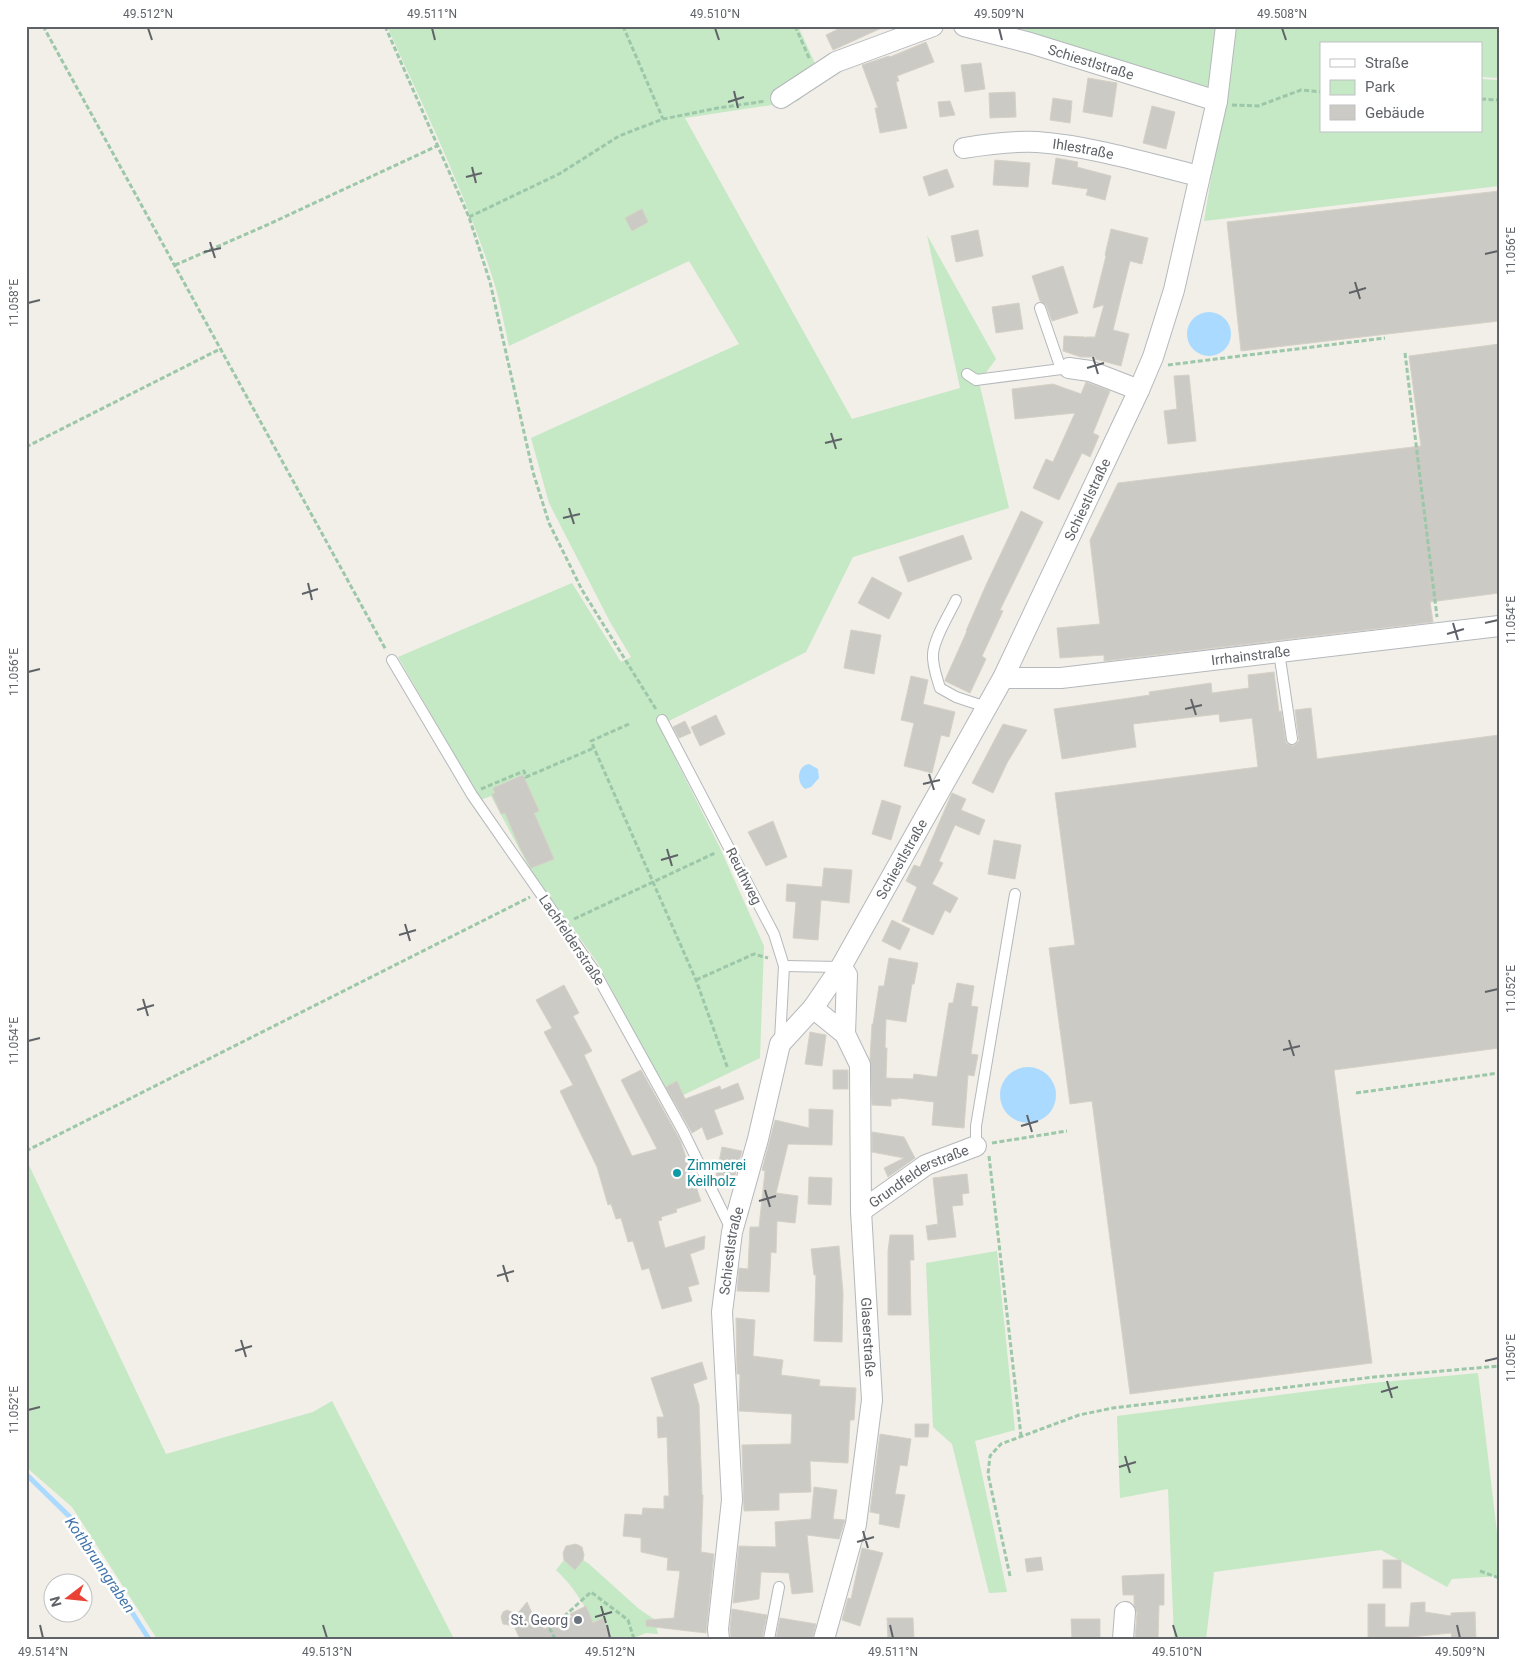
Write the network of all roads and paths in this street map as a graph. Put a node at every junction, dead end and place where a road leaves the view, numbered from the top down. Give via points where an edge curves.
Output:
1 (43, 26) edge
2 (385, 26) edge
3 (623, 26) edge
4 (795, 26) edge
5 (933, 26) edge
6 (964, 26) edge
7 (1226, 26) edge
8 (904, 31) edge
9 (817, 75) junction
10 (1320, 92) edge
11 (781, 98) joint
12 (1482, 99) edge
13 (1499, 100) edge
14 (1216, 101) junction
15 (663, 120) junction
16 (437, 146) junction
17 (964, 148) dead end
18 (1198, 176) junction
19 (468, 217) junction
20 (175, 265) junction
21 (1040, 308) dead end
22 (1385, 338) dead end
23 (220, 349) junction
24 (1405, 353) dead end
25 (1152, 357) junction
26 (1065, 368) junction
27 (967, 374) dead end
28 (1139, 390) junction
29 (26, 447) edge
30 (956, 600) dead end
31 (1499, 626) edge
32 (1439, 633) junction
33 (1279, 652) junction
34 (392, 660) joint
35 (1003, 678) junction
36 (986, 707) junction
37 (662, 720) joint
38 (628, 724) dead end
39 (1292, 739) dead end
40 (594, 748) junction
41 (471, 793) junction
42 (715, 853) dead end
43 (652, 881) junction
44 (540, 892) junction
45 (1015, 894) dead end
46 (574, 919) dead end
47 (784, 966) junction
48 (841, 967) junction
49 (696, 980) junction
50 (813, 1008) junction
51 (845, 1034) junction
52 (780, 1044) junction
53 (728, 1069) dead end
54 (1499, 1073) edge
55 (1356, 1093) dead end
56 (1066, 1131) dead end
57 (982, 1145) junction
58 (26, 1152) edge
59 (861, 1211) junction
60 (732, 1232) junction
61 (1499, 1366) edge
62 (1021, 1436) junction
63 (1480, 1571) dead end
64 (1010, 1576) dead end
65 (1499, 1578) edge
66 (779, 1587) dead end
67 (1124, 1612) dead end
68 (555, 1639) edge
69 (634, 1639) edge
70 (719, 1639) edge
71 (769, 1639) edge
72 (824, 1639) edge
73 (1123, 1639) edge

1 - 20 path
2 - 16 path
3 - 15 path
4 - 9 path
5 - 8 street
6 - 14 street, Schiestlstraße via 1030,43
7 - 14 street, Schiestlstraße
8 - 9 street via 836,62
9 - 11 street
10 - 14 path via 1301,90 1258,106 1234,106
11 - 15 path
12 - 13 path
14 - 18 street, Schiestlstraße
15 - 19 path via 620,136 558,174
16 - 19 path
16 - 20 path
17 - 18 street, Ihlestraße via 994,143 1037,142 1087,150
18 - 25 street, Schiestlstraße via 1174,290
19 - 37 path via 490,282 533,472 550,523 582,590
20 - 23 path
21 - 26 lane
22 - 25 path via 1166,365
23 - 29 path
23 - 34 path
24 - 32 path
25 - 28 street, Schiestlstraße
26 - 27 lane via 976,380
26 - 28 street via 1090,370
28 - 35 street, Schiestlstraße
30 - 36 lane via 935,645 933,664 940,688
31 - 32 street, Irrhainstraße
32 - 33 street, Irrhainstraße
33 - 35 street, Irrhainstraße via 1061,678
33 - 39 lane
34 - 41 lane, Lachfelderstraße
35 - 36 street, Schiestlstraße
36 - 48 street, Schiestlstraße
37 - 47 lane, Reuthweg via 774,934
38 - 40 path via 591,741
40 - 41 path via 526,777 524,771
40 - 43 path
41 - 44 lane, Lachfelderstraße
42 - 43 path
43 - 46 path
43 - 49 path
44 - 58 path
44 - 60 lane, Lachfelderstraße via 595,972 683,1131
45 - 57 lane via 976,1126
47 - 48 lane
47 - 49 path via 754,954
47 - 52 lane, Reuthweg
48 - 50 street, Schiestlstraße
48 - 51 street, Glaserstraße via 847,975
49 - 53 path
50 - 51 street, Glaserstraße
50 - 52 street, Schiestlstraße
51 - 59 street, Glaserstraße via 860,1065
52 - 60 street, Schiestlstraße
54 - 55 path
56 - 57 path
57 - 59 street, Grundfelderstraße via 926,1165
57 - 62 path
59 - 72 street, Glaserstraße via 872,1400 856,1524
60 - 70 street, Schiestlstraße via 722,1312 732,1500
61 - 62 path via 1374,1377 1113,1408 1079,1415
62 - 64 path via 1001,1444 990,1456 988,1474
63 - 65 path
66 - 71 lane
67 - 73 street
68 - 69 path via 550,1629 591,1592 628,1620

